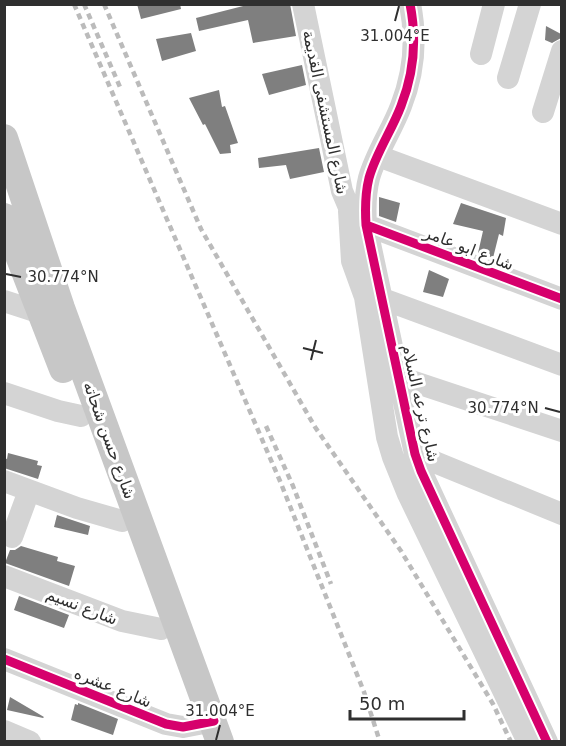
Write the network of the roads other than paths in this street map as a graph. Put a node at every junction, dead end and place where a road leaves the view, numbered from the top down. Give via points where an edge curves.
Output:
1 (303, 4) edge
2 (410, 4) edge
3 (494, 4) edge
4 (530, 4) edge
5 (561, 51) edge
6 (481, 54) dead end
7 (508, 78) dead end
8 (543, 112) dead end
9 (6, 151) edge
10 (378, 156) junction
11 (4, 217) edge
12 (358, 218) junction
13 (561, 224) edge
14 (383, 298) junction
15 (561, 299) edge
16 (4, 301) edge
17 (51, 311) junction
18 (561, 365) edge
19 (399, 377) junction
20 (4, 393) edge
21 (81, 416) junction
22 (561, 431) edge
23 (415, 454) junction
24 (4, 481) edge
25 (29, 491) junction
26 (561, 514) edge
27 (122, 522) junction
28 (12, 537) dead end
29 (4, 576) edge
30 (161, 629) junction
31 (4, 659) edge
32 (4, 731) edge
33 (209, 732) edge
34 (30, 741) edge
35 (528, 741) edge
36 (547, 741) edge

1 - 12 street, شارع المستشفى القديمة via 342,191
2 - 10 street, شارع ترعه السلام via 414,24 410,79
3 - 6 street
4 - 7 street
5 - 8 street
9 - 17 main road, شارع حسن شحاته
10 - 12 street, شارع ترعه السلام
10 - 13 street
11 - 17 main road, شارع حسن شحاته
12 - 14 street, شارع ترعه السلام via 372,249
12 - 15 street, شارع ابو عامر
12 - 35 street via 352,261 365,297 393,457
14 - 18 street
14 - 19 street, شارع ترعه السلام
16 - 17 street
17 - 21 main road, شارع حسن شحاته
17 - 33 main road, شارع حسن شحاته
19 - 22 street
19 - 23 street, شارع ترعه السلام
20 - 21 street
21 - 27 main road, شارع حسن شحاته
23 - 26 street
23 - 36 street, شارع ترعه السلام via 427,488
24 - 25 street
25 - 27 street
25 - 28 street
27 - 30 main road, شارع حسن شحاته
29 - 30 street, شارع نسيم via 122,621
30 - 33 main road, شارع حسن شحاته
31 - 33 street, شارع عشره via 166,724
32 - 34 street

